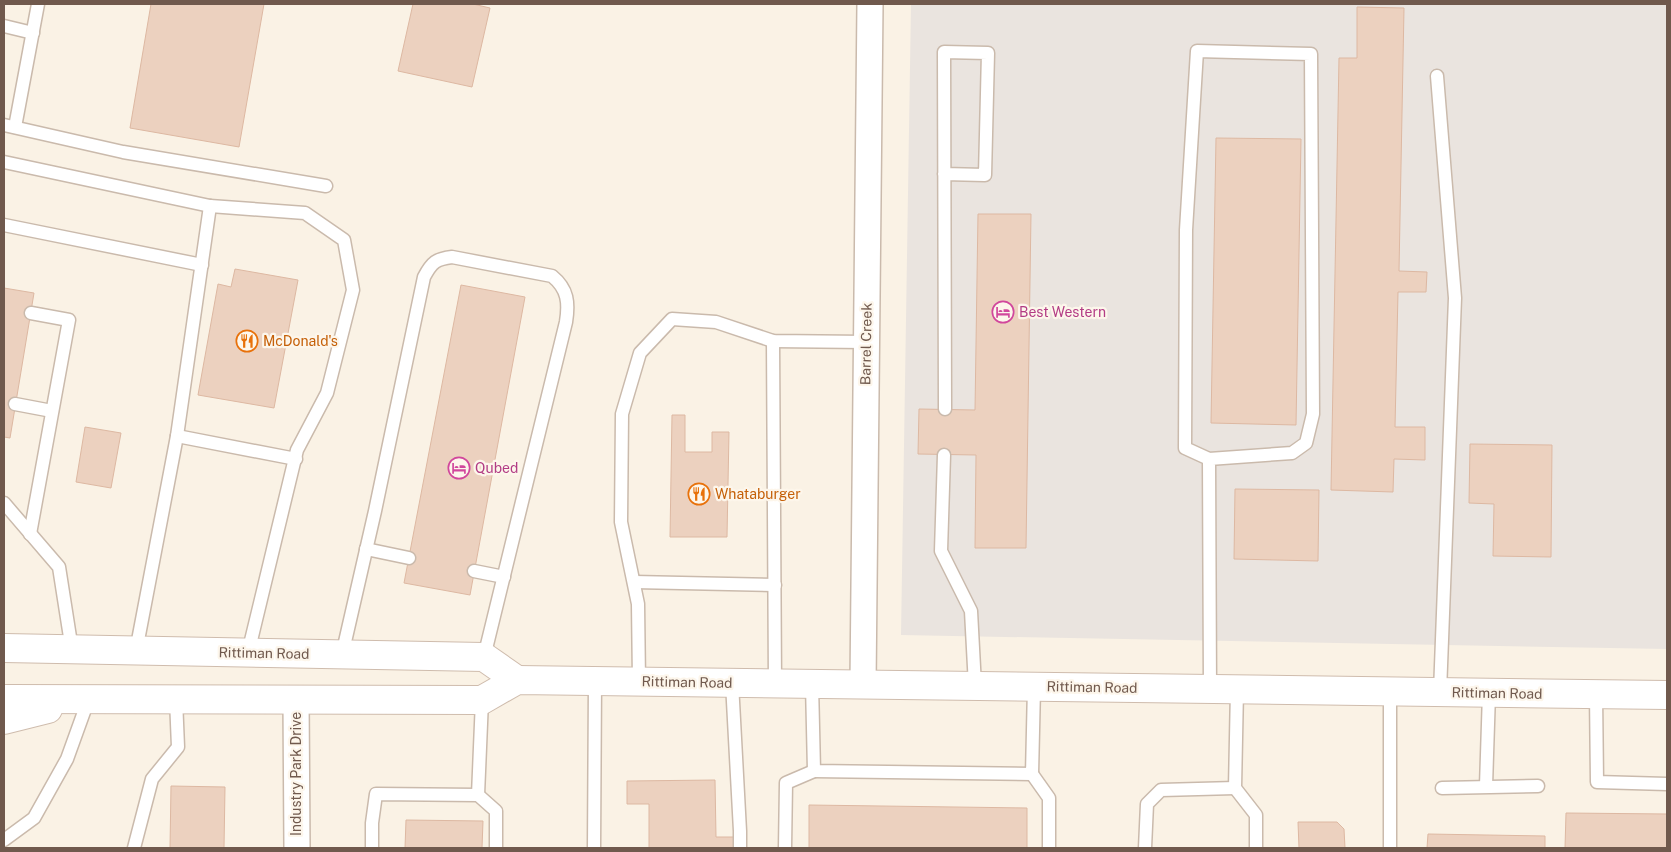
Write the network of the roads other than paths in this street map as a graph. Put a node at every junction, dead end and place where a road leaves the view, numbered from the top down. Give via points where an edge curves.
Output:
1 (38, 4) edge
2 (870, 4) edge
3 (4, 26) edge
4 (33, 33) junction
5 (1437, 76) dead end
6 (9, 126) edge
7 (4, 162) edge
8 (944, 174) junction
9 (326, 186) dead end
10 (210, 206) junction
11 (4, 225) edge
12 (202, 266) junction
13 (31, 313) dead end
14 (773, 341) junction
15 (866, 342) junction
16 (15, 404) dead end
17 (945, 409) dead end
18 (52, 411) junction
19 (176, 436) junction
20 (944, 455) dead end
21 (296, 459) junction
22 (1209, 459) junction
23 (4, 503) edge
24 (30, 534) junction
25 (366, 549) junction
26 (409, 558) dead end
27 (474, 571) dead end
28 (504, 577) junction
29 (634, 582) junction
30 (775, 585) junction
31 (4, 629) edge
32 (4, 648) edge
33 (65, 650) junction
34 (136, 651) junction
35 (248, 653) junction
36 (342, 655) junction
37 (484, 658) junction
38 (516, 680) junction
39 (595, 681) junction
40 (639, 682) junction
41 (732, 683) junction
42 (775, 684) junction
43 (812, 684) junction
44 (863, 684) junction
45 (975, 686) junction
46 (1034, 687) junction
47 (1210, 689) junction
48 (1237, 689) junction
49 (1390, 691) junction
50 (1440, 692) junction
51 (1489, 693) junction
52 (1596, 694) junction
53 (1667, 695) edge
54 (88, 698) junction
55 (176, 698) junction
56 (4, 699) edge
57 (296, 699) junction
58 (482, 700) junction
59 (4, 720) edge
60 (814, 771) junction
61 (1032, 774) junction
62 (1667, 784) edge
63 (1486, 786) junction
64 (1538, 786) dead end
65 (1235, 788) junction
66 (1442, 788) dead end
67 (478, 795) junction
68 (4, 840) edge
69 (134, 848) edge
70 (297, 848) edge
71 (372, 848) edge
72 (496, 848) edge
73 (594, 848) edge
74 (740, 848) edge
75 (785, 848) edge
76 (1049, 848) edge
77 (1145, 848) edge
78 (1256, 848) edge
79 (1390, 848) edge

1 - 4 lane
2 - 15 street, Barrel Creek
3 - 4 lane
4 - 6 lane
5 - 50 lane via 1455,298
6 - 9 lane via 123,152
7 - 10 lane
8 - 8 lane via 944,52 988,53 986,174
8 - 17 lane
10 - 12 lane
10 - 21 lane via 305,212 344,240 353,290 327,393 297,450
11 - 12 lane
12 - 19 lane
13 - 18 lane via 69,320
14 - 15 lane
14 - 29 lane via 716,322 672,319 640,353 622,414 622,522
14 - 30 lane
15 - 44 street, Barrel Creek
16 - 18 lane
18 - 24 lane
19 - 21 lane
19 - 34 lane
20 - 45 lane via 941,551 971,611
21 - 35 lane
22 - 22 lane via 1292,453 1306,443 1313,414 1311,54 1197,51 1186,230 1185,448
22 - 47 lane
23 - 24 lane
24 - 33 lane via 59,567
25 - 26 lane
25 - 28 lane via 424,277 429,267 438,259 452,257 552,276 562,284 568,309
25 - 36 lane
27 - 28 lane
28 - 37 lane
29 - 30 lane
29 - 40 lane via 638,604
30 - 42 lane
31 - 33 main road
32 - 33 main road, Rittiman Road
33 - 34 main road, Rittiman Road
34 - 35 main road, Rittiman Road
35 - 36 main road, Rittiman Road
36 - 37 main road, Rittiman Road
37 - 38 main road
38 - 39 main road, Rittiman Road
38 - 58 main road
39 - 40 main road, Rittiman Road
39 - 73 lane
40 - 41 main road, Rittiman Road
41 - 42 main road, Rittiman Road
41 - 74 lane
42 - 43 main road, Rittiman Road
43 - 44 main road, Rittiman Road
43 - 60 lane
44 - 45 main road, Rittiman Road
45 - 46 main road, Rittiman Road
46 - 47 main road, Rittiman Road
46 - 61 lane
47 - 48 main road, Rittiman Road
48 - 49 main road, Rittiman Road
48 - 65 lane
49 - 50 main road, Rittiman Road
49 - 79 lane
50 - 51 main road, Rittiman Road
51 - 52 main road, Rittiman Road
51 - 63 lane
52 - 53 main road, Rittiman Road
52 - 62 lane via 1597,782
54 - 55 main road
54 - 56 main road
54 - 59 main road
54 - 68 lane via 67,759 34,818
55 - 57 main road
55 - 69 lane via 178,747 152,779
57 - 58 main road
57 - 70 street, Industry Park Drive
58 - 67 lane
60 - 61 lane
60 - 75 lane via 786,782
61 - 76 lane via 1049,798
63 - 64 lane
63 - 66 lane
65 - 77 lane via 1161,790 1147,804
65 - 78 lane via 1256,815
67 - 71 lane via 376,794
67 - 72 lane via 496,811

